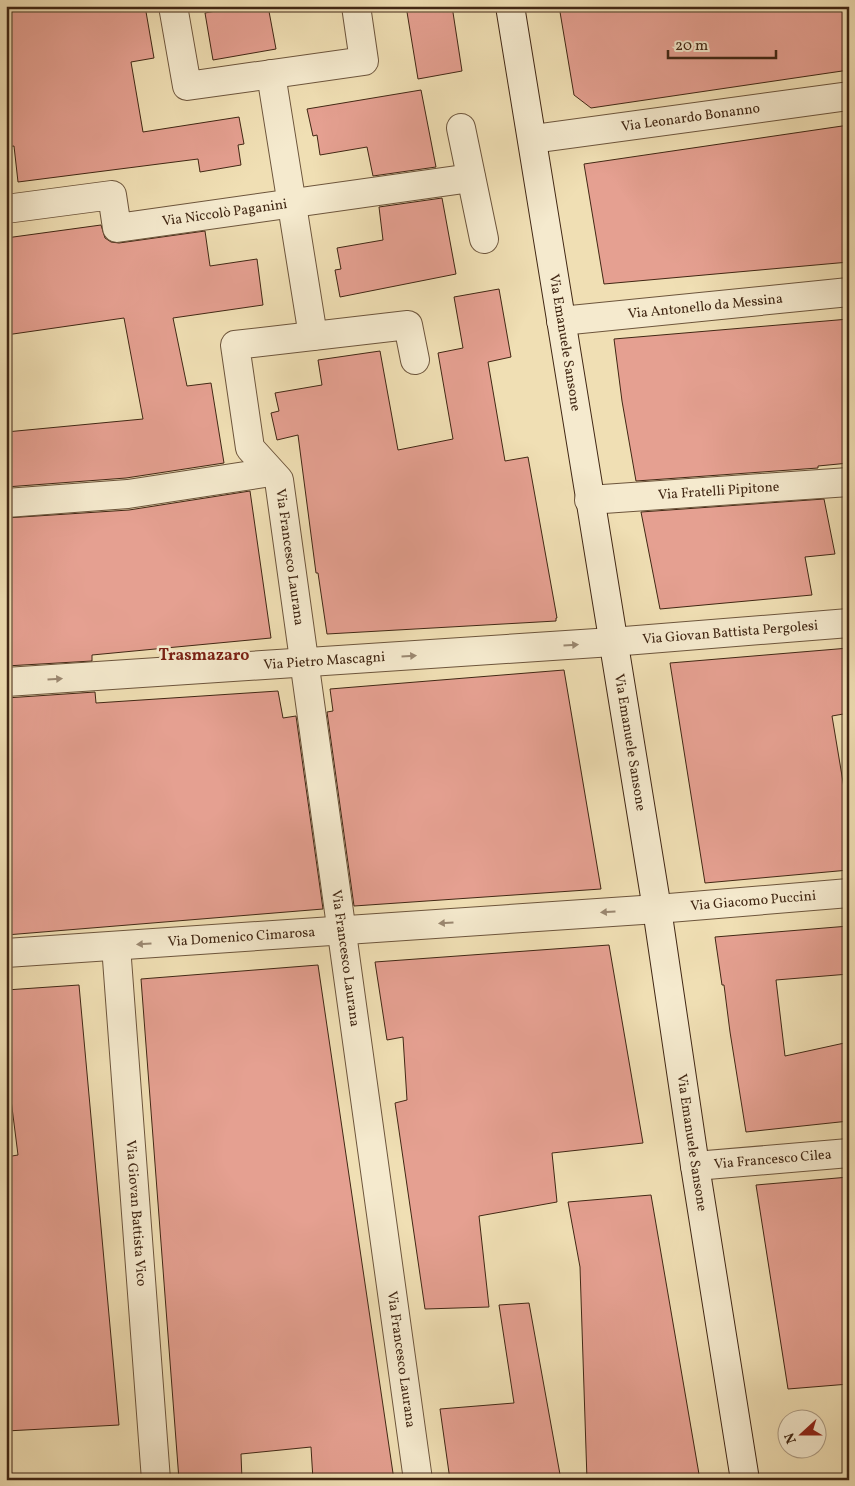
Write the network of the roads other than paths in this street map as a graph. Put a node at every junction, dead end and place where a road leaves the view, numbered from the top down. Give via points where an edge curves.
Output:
1 (174, 6) edge
2 (356, 6) edge
3 (510, 6) edge
4 (271, 74) junction
5 (849, 96) edge
6 (461, 128) dead end
7 (532, 139) junction
8 (471, 178) junction
9 (292, 203) junction
10 (6, 209) edge
11 (484, 239) dead end
12 (849, 292) edge
13 (561, 321) junction
14 (313, 336) junction
15 (415, 360) dead end
16 (271, 472) junction
17 (849, 482) edge
18 (589, 500) junction
19 (6, 503) edge
20 (849, 623) edge
21 (612, 642) junction
22 (304, 662) junction
23 (6, 682) edge
24 (849, 893) edge
25 (657, 909) junction
26 (341, 930) junction
27 (116, 946) junction
28 (6, 953) edge
29 (849, 1153) edge
30 (695, 1166) junction
31 (156, 1480) edge
32 (418, 1480) edge
33 (744, 1480) edge

1 - 4 street via 187,86
2 - 4 street via 364,61
3 - 7 street, Via Emanuele Sansone
4 - 9 street
5 - 7 street, Via Leonardo Bonanno
6 - 8 street
7 - 13 street, Via Emanuele Sansone
8 - 9 street, Via Niccolò Paganini
8 - 11 street
9 - 10 street, Via Niccolò Paganini via 117,228 112,195
9 - 14 street
12 - 13 street, Via Antonello da Messina
13 - 18 street, Via Emanuele Sansone
14 - 15 street via 408,325
14 - 16 street, Via Francesco Laurana via 235,345 250,448
16 - 19 street via 128,494
16 - 22 street, Via Francesco Laurana via 279,480
17 - 18 street, Via Fratelli Pipitone
18 - 21 street, Via Emanuele Sansone
20 - 21 street, Via Giovan Battista Pergolesi
22 -> 21 street, Via Pietro Mascagni
21 - 25 street, Via Emanuele Sansone
23 -> 22 street, Via Pietro Mascagni
22 - 26 street, Via Francesco Laurana
24 - 25 street, Via Giacomo Puccini
25 -> 26 street, Via Domenico Cimarosa
25 - 30 street, Via Emanuele Sansone
26 -> 27 street, Via Domenico Cimarosa
26 - 32 street, Via Francesco Laurana
27 - 28 street, Via Domenico Cimarosa
27 - 31 street, Via Giovan Battista Vico
29 - 30 street, Via Francesco Cilea
30 - 33 street, Via Emanuele Sansone

